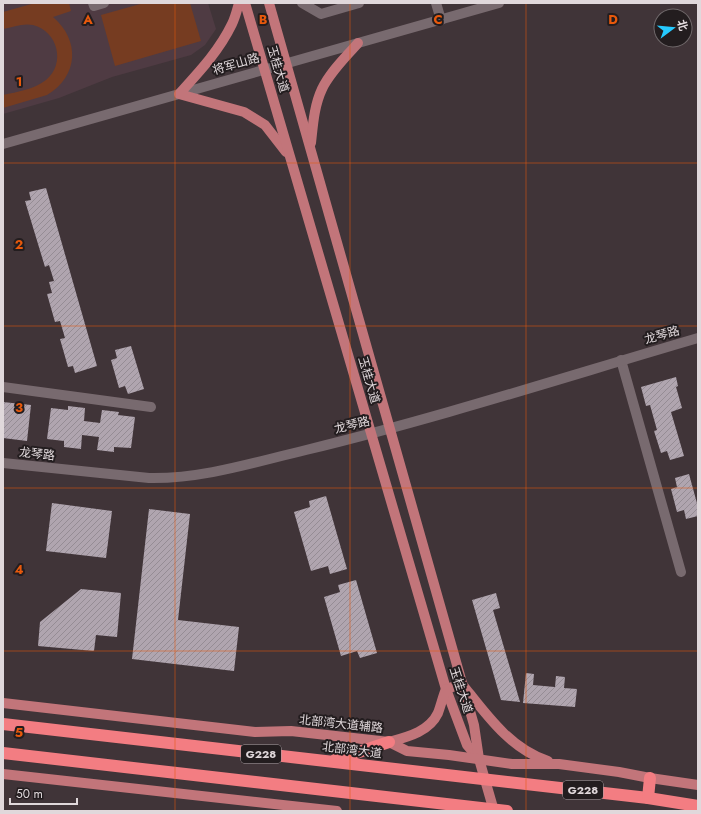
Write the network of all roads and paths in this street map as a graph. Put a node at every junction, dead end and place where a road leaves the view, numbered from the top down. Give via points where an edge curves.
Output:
1 (94, 3) edge
2 (104, 3) edge
3 (239, 3) edge
4 (245, 3) edge
5 (269, 3) edge
6 (302, 3) edge
7 (359, 3) edge
8 (436, 3) edge
9 (499, 3) edge
10 (440, 20) junction
11 (358, 43) junction
12 (286, 64) junction
13 (265, 70) junction
14 (179, 94) junction
15 (3, 144) edge
16 (311, 149) junction
17 (290, 157) junction
18 (698, 338) edge
19 (621, 360) junction
20 (3, 387) edge
21 (151, 406) dead end
22 (390, 429) junction
23 (371, 434) junction
24 (3, 463) edge
25 (681, 572) dead end
26 (462, 684) junction
27 (446, 689) junction
28 (3, 703) edge
29 (3, 724) edge
30 (388, 742) junction
31 (3, 753) edge
32 (479, 759) junction
33 (331, 762) junction
34 (559, 764) junction
35 (3, 774) edge
36 (650, 778) junction
37 (485, 779) junction
38 (698, 785) edge
39 (648, 798) junction
40 (698, 806) edge
41 (493, 810) edge
42 (337, 811) edge
43 (507, 811) edge

1 - 2 street via 94,6
3 - 14 main road via 233,22 211,59
4 - 13 main road, 玉桂大道
5 - 12 main road, 玉桂大道
6 - 7 street via 321,14
8 - 10 street
9 - 10 street, 将军山路
10 - 11 street, 将军山路
11 - 12 street, 将军山路
11 - 16 main road via 335,69 322,89 314,114
12 - 13 street, 将军山路
12 - 16 main road, 玉桂大道
13 - 14 street, 将军山路
13 - 17 main road, 玉桂大道
14 - 15 street, 将军山路
14 - 17 main road via 244,112 265,125
16 - 22 main road, 玉桂大道
17 - 23 main road, 玉桂大道
18 - 19 street, 龙琴路
19 - 22 street, 龙琴路
19 - 25 street
20 - 21 street
22 - 23 street, 龙琴路
22 - 26 main road, 玉桂大道
23 - 24 street, 龙琴路 via 206,474 171,478
23 - 27 main road, 玉桂大道
26 - 27 main road
26 - 32 main road, 玉桂大道 via 474,725
26 - 34 main road via 497,727 536,757
27 - 30 main road via 438,714 426,728
27 - 32 main road, 玉桂大道 via 467,745
28 - 30 main road, 北部湾大道辅路 via 255,732 291,731
29 - 33 highway, 北部湾大道 / G228
30 - 32 main road, 北部湾大道辅路 via 407,750
30 - 33 highway
31 - 41 highway, G228
32 - 34 main road, 北部湾大道辅路 via 512,764
32 - 37 main road, 玉桂大道
33 - 37 highway, 北部湾大道 / G228
34 - 36 main road, 北部湾大道辅路
35 - 42 main road
36 - 38 main road, 北部湾大道辅路
36 - 39 highway
37 - 39 highway, 北部湾大道 / G228
37 - 41 main road, 玉桂大道
39 - 40 highway, 北部湾大道 / G228
41 - 43 highway, G228

